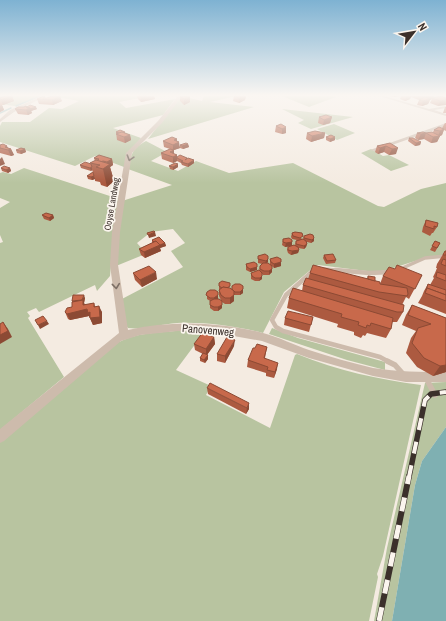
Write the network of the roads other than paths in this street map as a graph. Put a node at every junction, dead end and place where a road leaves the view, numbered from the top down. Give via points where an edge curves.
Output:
1 (157, 125) edge
2 (443, 125) edge
3 (373, 150) dead end
4 (446, 256) edge
5 (124, 335) junction
6 (406, 377) junction
7 (446, 377) edge
8 (426, 378) junction
9 (435, 394) dead end
10 (0, 436) edge

1 -> 5 street, Ooyse Landweg via 130,154 116,232 114,265
2 - 3 street
4 - 6 lane via 425,258 389,272 369,273 316,268 286,295 272,320 276,327 283,331 380,357 394,365
5 - 6 street, Panovenweg via 178,327 211,328 263,337 338,363
5 - 10 street, Panovenweg
6 - 8 street, Panovenweg
7 - 8 street, Panovenweg
8 - 9 lane

